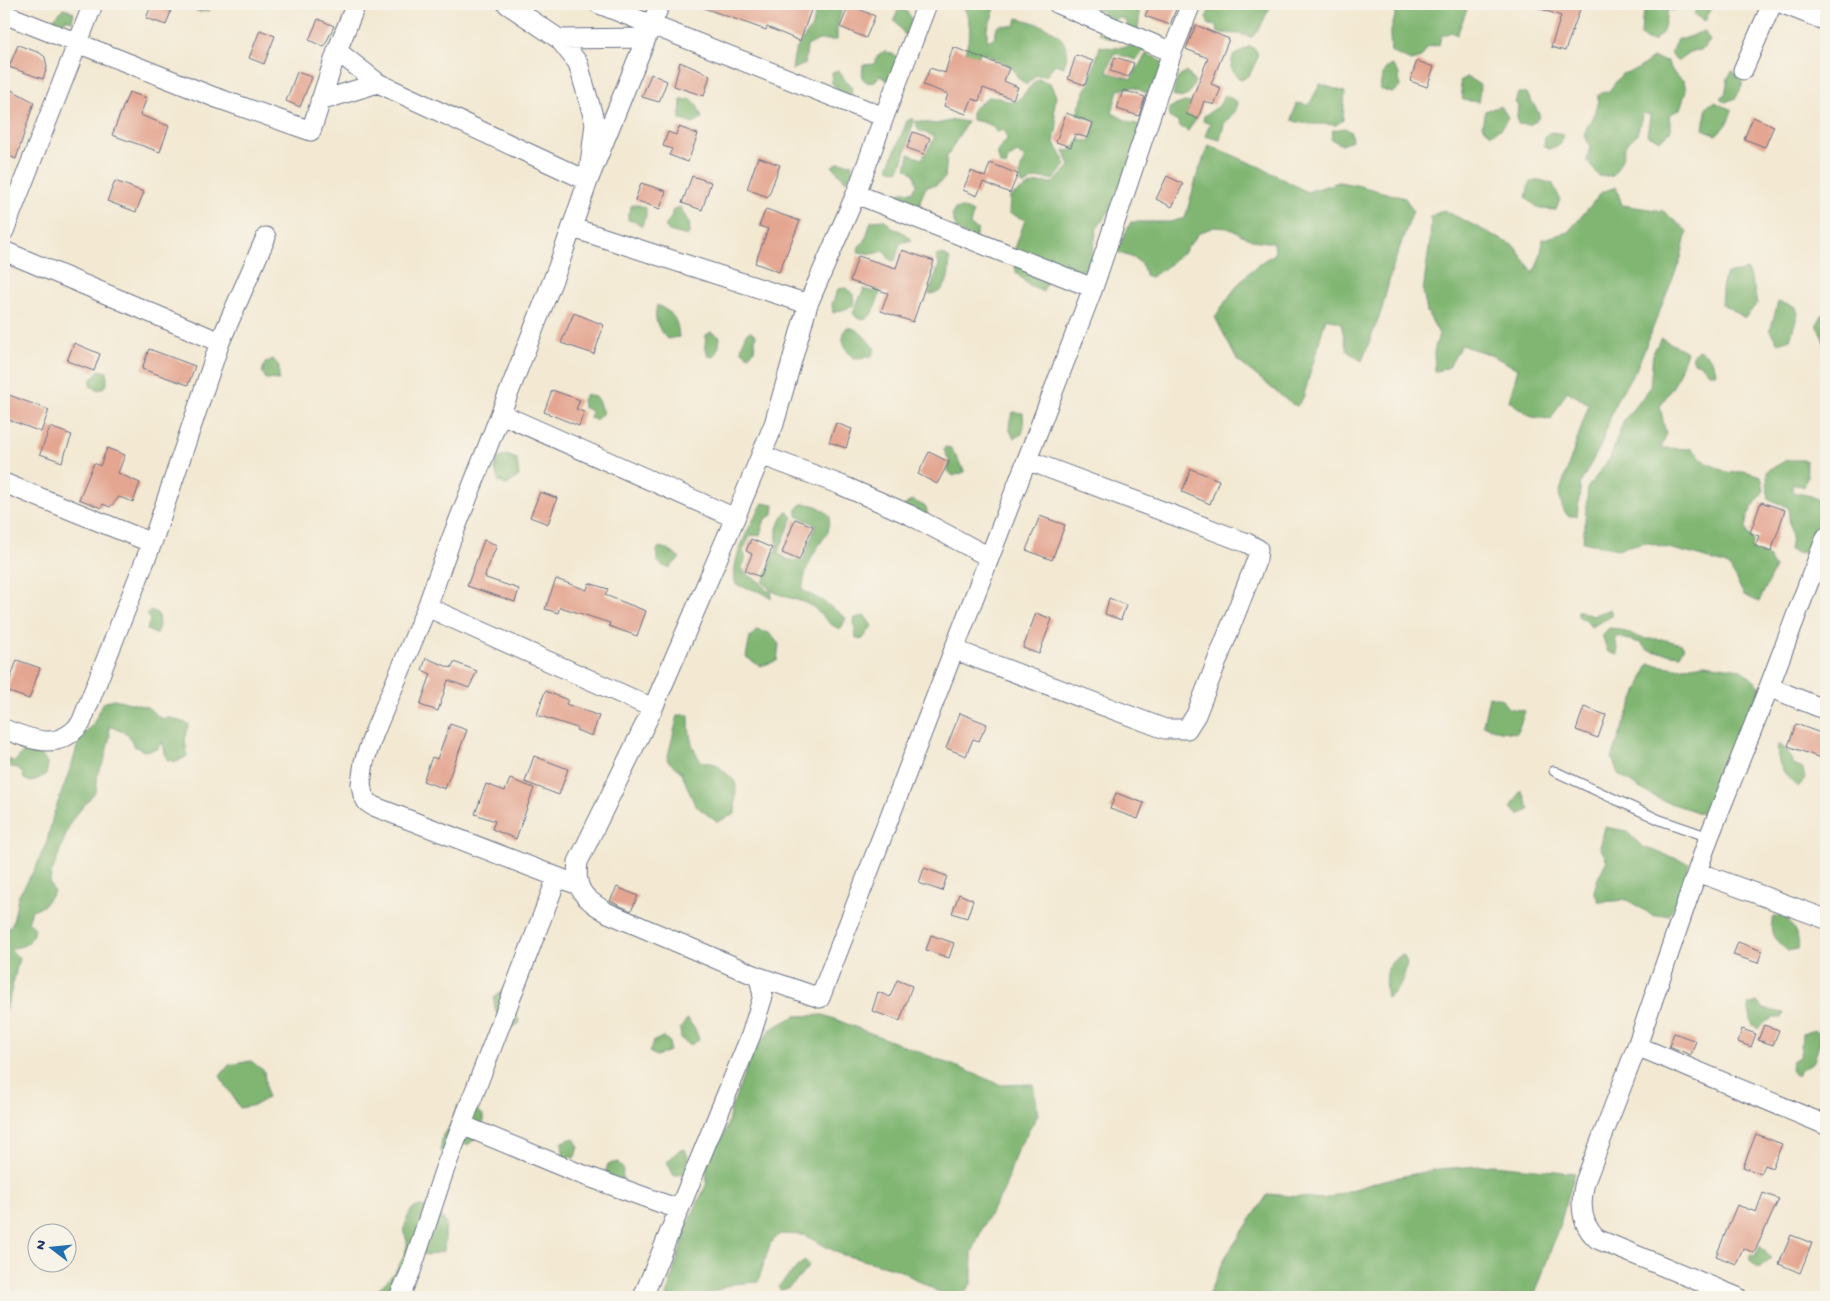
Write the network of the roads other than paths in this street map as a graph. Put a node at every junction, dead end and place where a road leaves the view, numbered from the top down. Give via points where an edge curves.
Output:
1 (93, 4) edge
2 (356, 4) edge
3 (507, 4) edge
4 (599, 4) edge
5 (660, 4) edge
6 (927, 4) edge
7 (1058, 4) edge
8 (1192, 4) edge
9 (1772, 4) edge
10 (1782, 4) edge
11 (4, 14) edge
12 (1826, 21) edge
13 (649, 31) junction
14 (559, 39) junction
15 (77, 44) junction
16 (337, 51) junction
17 (1172, 52) junction
18 (1743, 70) dead end
19 (378, 82) junction
20 (320, 101) junction
21 (884, 117) junction
22 (588, 181) junction
23 (856, 194) junction
24 (573, 228) junction
25 (4, 231) edge
26 (266, 237) dead end
27 (4, 251) edge
28 (1092, 288) junction
29 (808, 304) junction
30 (220, 342) junction
31 (501, 414) junction
32 (761, 455) junction
33 (1027, 460) junction
34 (4, 483) edge
35 (735, 518) junction
36 (1826, 537) edge
37 (152, 543) junction
38 (989, 557) junction
39 (427, 606) junction
40 (955, 650) junction
41 (1769, 687) junction
42 (653, 708) junction
43 (1826, 710) edge
44 (4, 729) edge
45 (1554, 771) dead end
46 (1709, 837) junction
47 (1697, 872) junction
48 (557, 878) junction
49 (578, 885) junction
50 (1826, 919) edge
51 (759, 977) junction
52 (1637, 1046) junction
53 (462, 1124) junction
54 (1826, 1124) edge
55 (678, 1209) junction
56 (399, 1297) edge
57 (643, 1297) edge
58 (1737, 1297) edge

1 - 15 street
2 - 16 street
3 - 14 street
4 - 13 street
5 - 13 street
6 - 21 street
7 - 17 street
8 - 17 street
9 - 18 street
10 - 12 street
11 - 15 street
13 - 14 street
13 - 21 street
13 - 22 street
14 - 22 street via 578,63 595,122
15 - 20 street via 311,131
15 - 25 street
16 - 19 street
16 - 20 street
17 - 28 street
19 - 20 street
19 - 22 street
21 - 23 street
22 - 24 street
23 - 28 street
23 - 29 street
24 - 29 street
24 - 31 street
26 - 30 street
27 - 30 street
28 - 33 street
29 - 32 street via 774,424
30 - 37 street
31 - 35 street
31 - 39 street
32 - 35 street
32 - 38 street via 910,515
33 - 38 street
33 - 40 street via 1247,543 1258,549 1257,559 1196,715 1187,729 1164,729
34 - 37 street
35 - 42 street
36 - 41 street
37 - 44 street via 81,723 75,731 67,737 38,742
38 - 40 street
39 - 42 street
39 - 48 street via 364,762 361,784 364,799 373,806
40 - 51 street via 820,998
41 - 43 street
41 - 46 street
42 - 49 street via 578,862
45 - 46 lane via 1660,820
46 - 47 street
47 - 50 street
47 - 52 street
48 - 49 street
48 - 53 street
49 - 51 street via 591,901 608,913
51 - 55 street via 763,996 751,1035
52 - 54 street
52 - 58 street via 1585,1182 1582,1209 1587,1227 1597,1239
53 - 55 street
53 - 56 street
55 - 57 street

